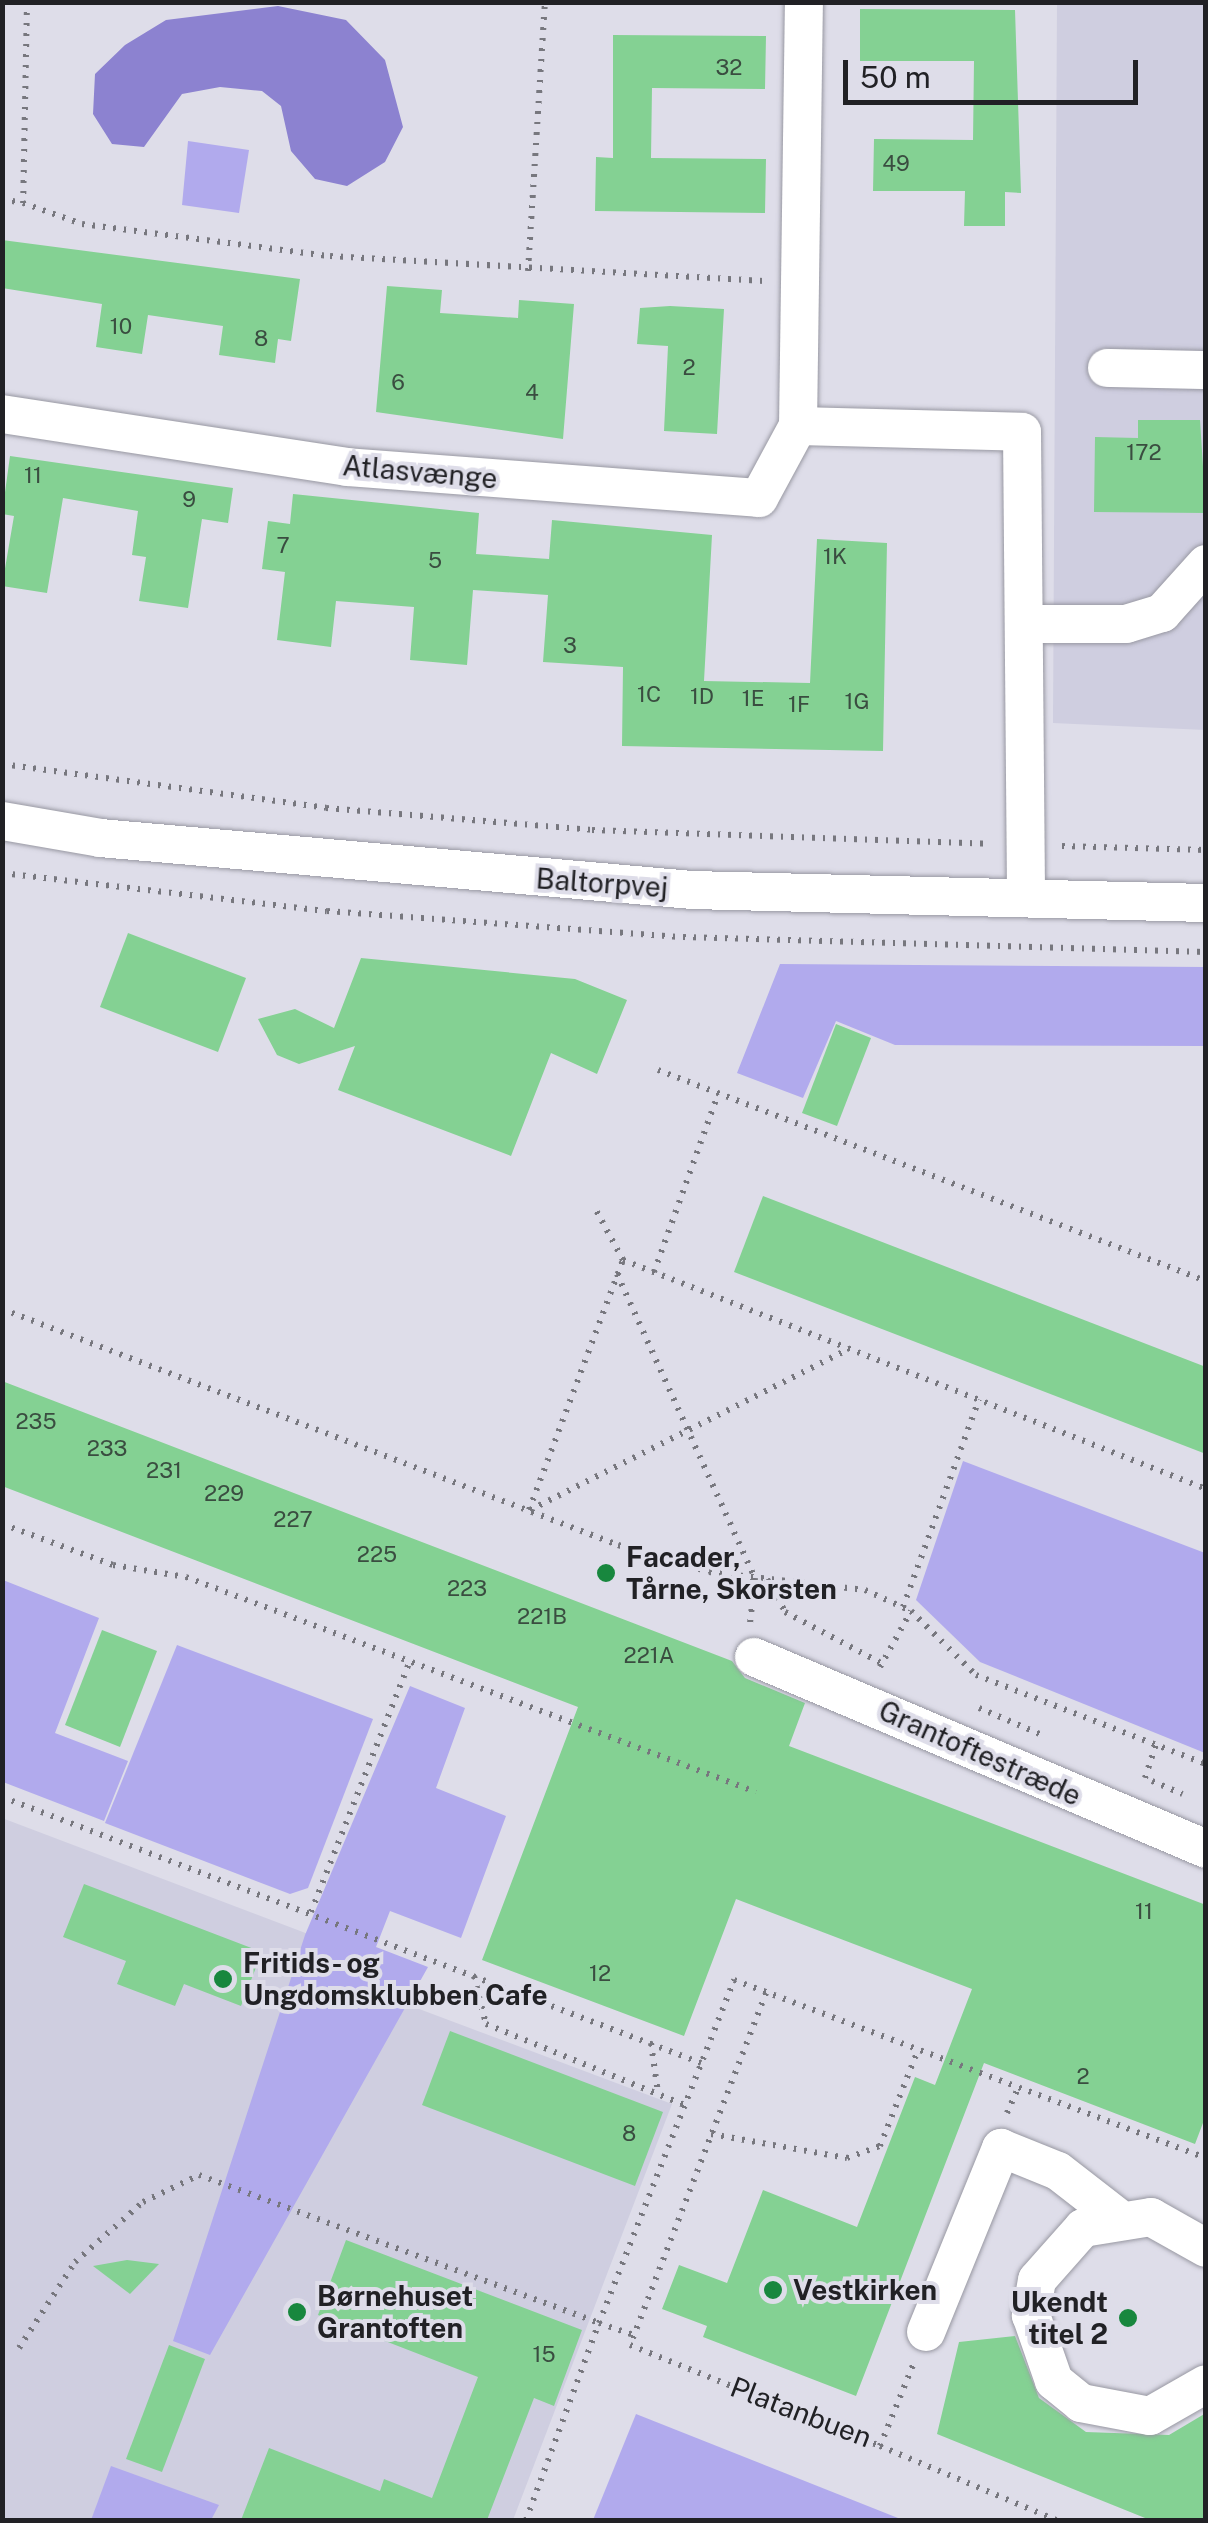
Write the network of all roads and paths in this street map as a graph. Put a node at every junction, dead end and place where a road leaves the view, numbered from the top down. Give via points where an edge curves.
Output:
1 (27, 2) edge
2 (545, 2) edge
3 (804, 2) edge
4 (2, 199) edge
5 (22, 203) junction
6 (528, 272) junction
7 (802, 283) junction
8 (1107, 368) dead end
9 (1206, 370) edge
10 (2, 414) edge
11 (798, 426) junction
12 (1206, 564) edge
13 (1025, 624) junction
14 (2, 764) edge
15 (2, 822) edge
16 (1026, 845) junction
17 (1206, 850) edge
18 (2, 873) edge
19 (1026, 898) junction
20 (1206, 903) edge
21 (1206, 952) edge
22 (658, 1070) dead end
23 (718, 1094) junction
24 (596, 1210) dead end
25 (622, 1260) junction
26 (654, 1272) junction
27 (617, 1274) junction
28 (1206, 1281) edge
29 (2, 1308) edge
30 (850, 1349) junction
31 (979, 1399) junction
32 (687, 1428) junction
33 (1206, 1489) edge
34 (529, 1511) junction
35 (2, 1524) edge
36 (755, 1578) junction
37 (767, 1579) junction
38 (907, 1609) junction
39 (750, 1617) dead end
40 (754, 1656) dead end
41 (410, 1661) junction
42 (1156, 1745) junction
43 (1206, 1764) edge
44 (1146, 1778) dead end
45 (756, 1792) dead end
46 (2, 1797) edge
47 (1206, 1849) edge
48 (310, 1912) junction
49 (474, 1975) junction
50 (766, 1994) junction
51 (651, 2043) junction
52 (918, 2050) junction
53 (701, 2063) junction
54 (658, 2094) junction
55 (684, 2105) junction
56 (712, 2134) junction
57 (1206, 2158) edge
58 (1116, 2216) junction
59 (1206, 2248) edge
60 (599, 2324) junction
61 (926, 2332) joint
62 (634, 2335) junction
63 (19, 2348) dead end
64 (1206, 2384) edge
65 (880, 2446) junction
66 (1044, 2518) edge
67 (526, 2520) edge
68 (1056, 2520) edge

1 - 5 path
2 - 6 path
3 - 7 street, Atlasvænge
4 - 5 path
5 - 6 path via 82,224
6 - 7 path
7 - 11 street, Atlasvænge
8 - 9 street
10 - 11 street, Atlasvænge via 348,467 759,498
11 - 13 street via 1022,432
12 - 13 street via 1162,613 1126,624
13 - 16 street
14 - 16 path via 326,808 592,830
15 - 19 street, Baltorpvej via 445,872
16 - 17 path
16 - 19 street
18 - 21 path via 326,911 683,938
19 - 20 street, Baltorpvej
22 - 23 path
23 - 26 path
23 - 28 path
24 - 25 path
25 - 26 path
25 - 27 path
26 - 30 path
27 - 32 path
27 - 34 path
29 - 34 path
30 - 31 path
30 - 32 path
31 - 33 path
31 - 38 path
32 - 34 path
32 - 36 path
34 - 36 path via 709,1572
35 - 41 path via 113,1565 186,1577
36 - 37 path
36 - 39 path
37 - 38 path via 865,1590
37 - 38 path via 786,1612 882,1664
38 - 42 path via 976,1675
40 - 47 street, Grantoftestræde
41 - 45 path
41 - 48 path
42 - 43 path
42 - 44 path
46 - 48 path
48 - 49 path
49 - 51 path
49 - 54 path via 486,2024
50 - 52 path
50 - 53 path via 734,1980
50 - 56 path
51 - 53 path
51 - 54 path
52 - 56 path via 880,2146 848,2158
52 - 57 path
53 - 55 path
54 - 55 path
55 - 60 path
56 - 62 path
58 - 59 street via 1152,2217
58 - 61 street via 1058,2171 1001,2148
58 - 64 street via 1083,2228 1038,2280 1037,2350 1054,2381 1115,2416 1150,2416
60 - 62 path
60 - 63 path via 199,2175 143,2202 75,2262
60 - 67 path
61 - 65 path, Platanbuen
62 - 65 path, Platanbuen via 630,2346
65 - 66 path
66 - 68 path

